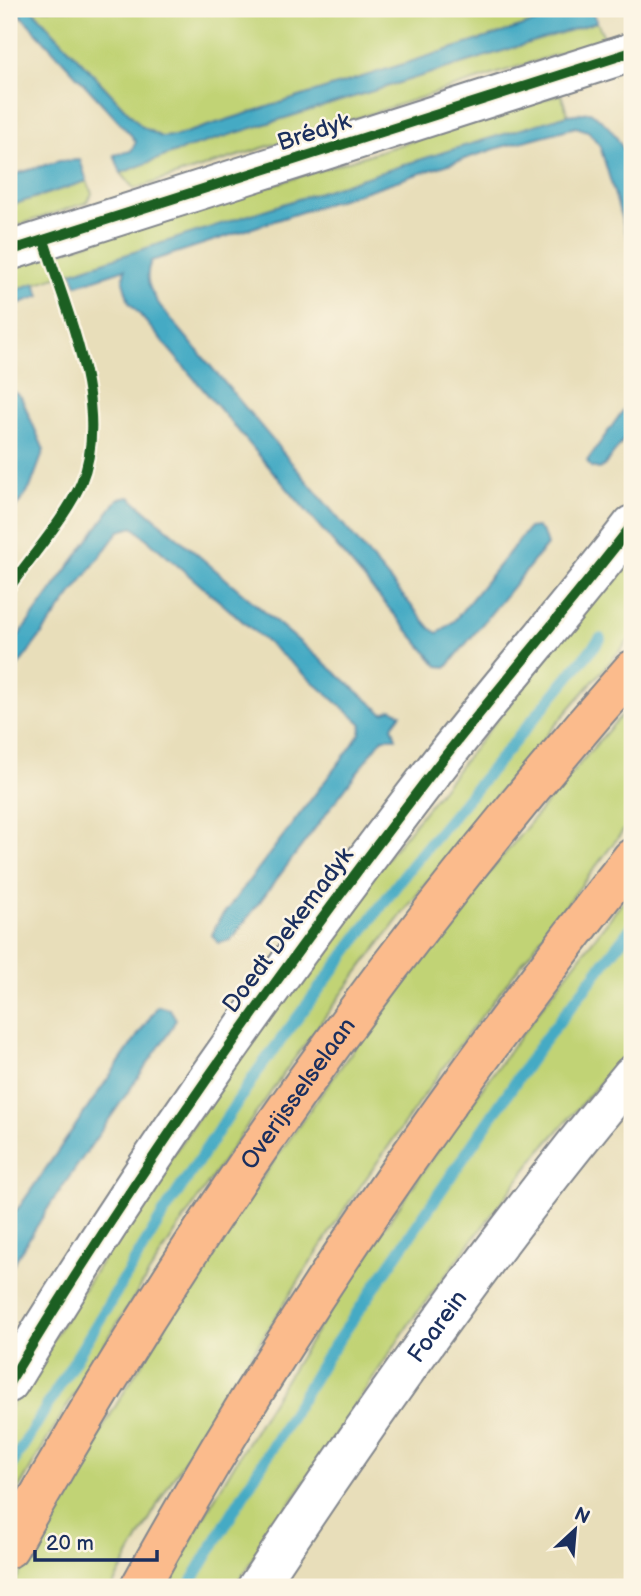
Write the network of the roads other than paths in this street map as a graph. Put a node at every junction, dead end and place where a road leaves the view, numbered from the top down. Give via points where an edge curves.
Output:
1 (632, 52) edge
2 (9, 251) edge
3 (632, 525) edge
4 (632, 670) edge
5 (632, 858) edge
6 (632, 1075) edge
7 (9, 1383) edge
8 (9, 1548) edge
9 (140, 1587) edge
10 (257, 1587) edge

1 - 2 street, Brédyk
3 - 7 street, Doedt Dekemadyk via 430,776 244,1022 120,1204
4 - 8 main road, Overijsselselaan via 478,851 261,1140 81,1420
5 - 9 main road via 471,1066 362,1222 258,1384
6 - 10 street, Foarein via 508,1229 404,1370

